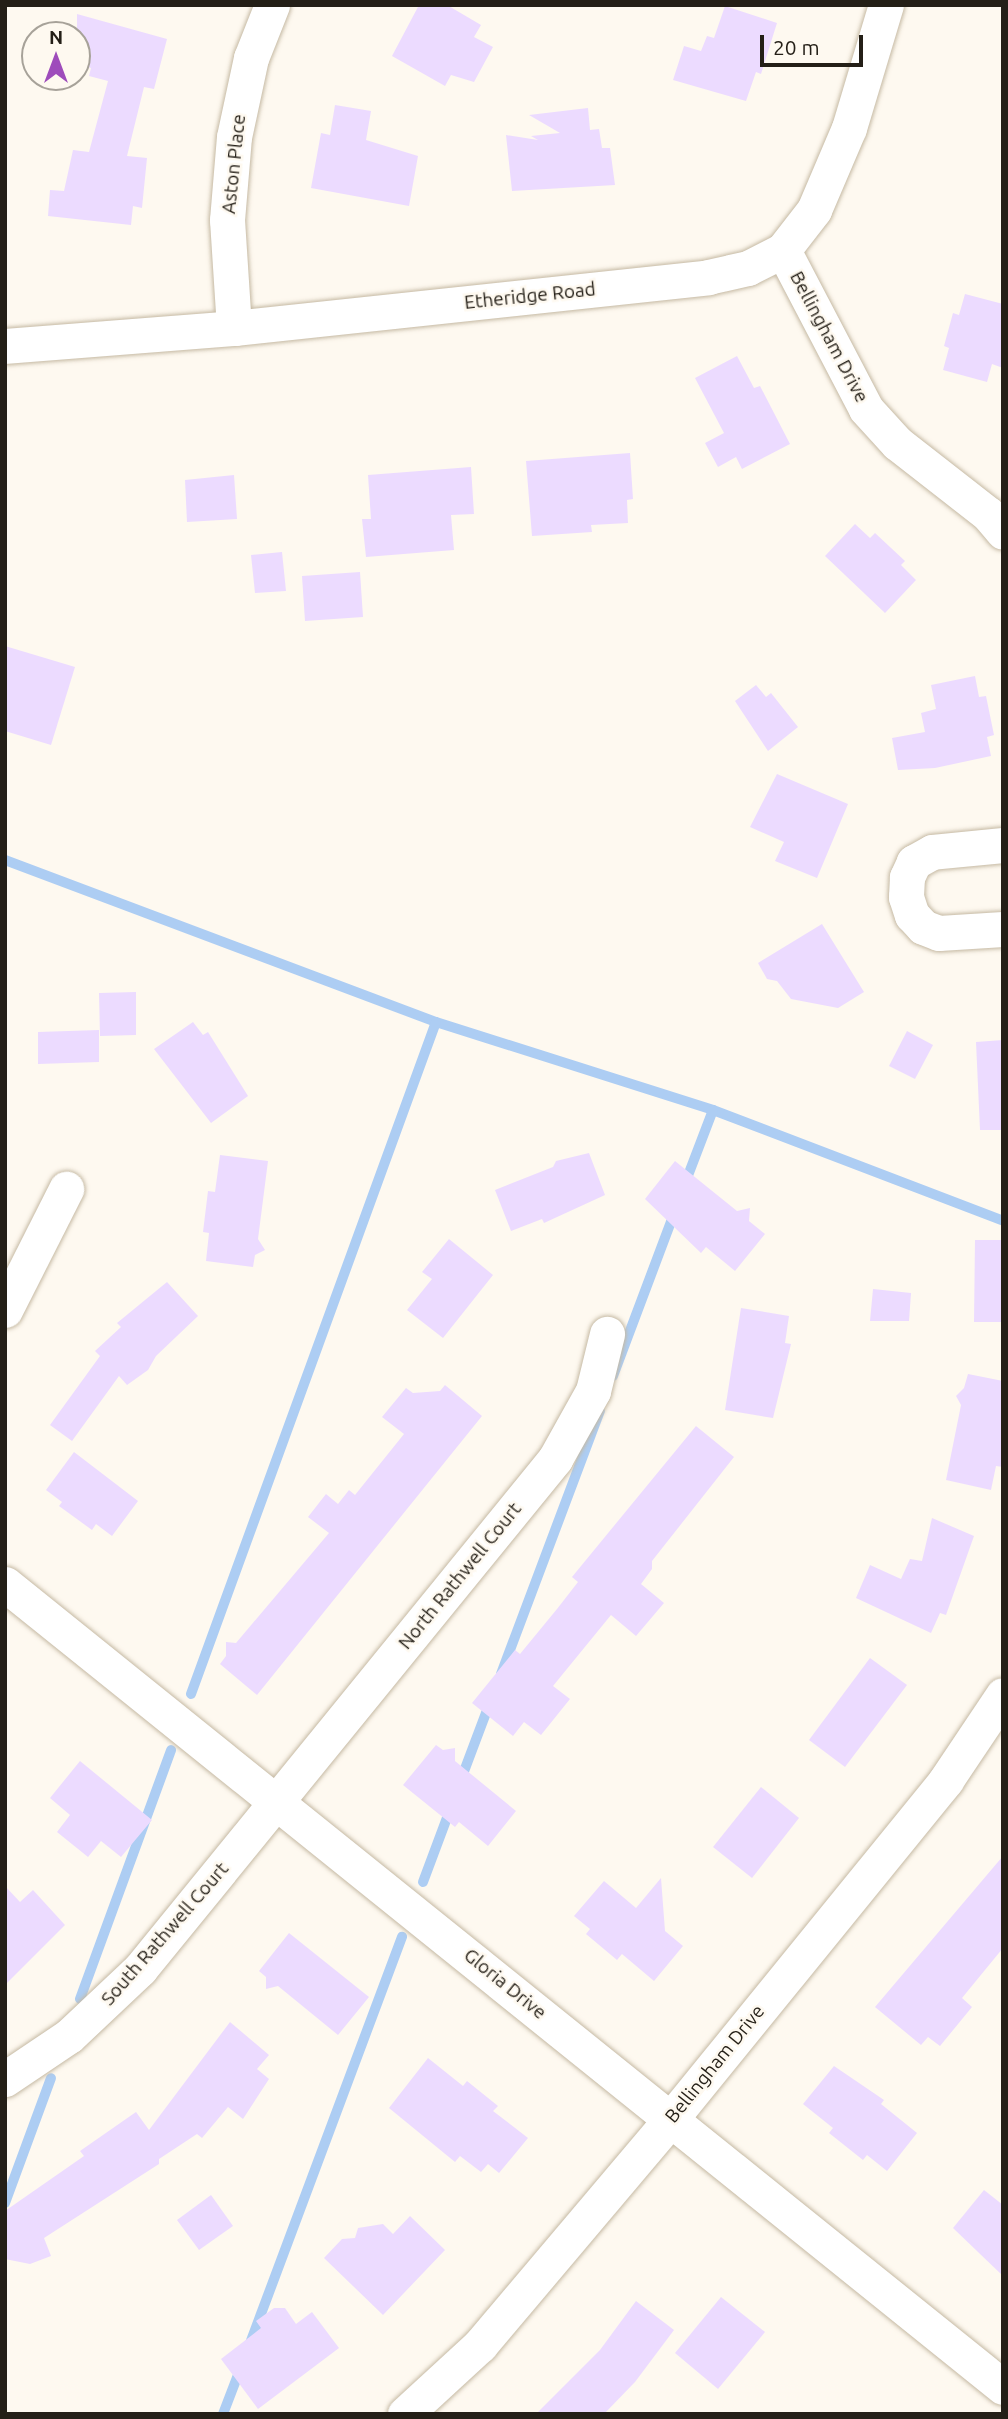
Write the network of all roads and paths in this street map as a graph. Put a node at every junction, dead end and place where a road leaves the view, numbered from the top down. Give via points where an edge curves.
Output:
1 (272, 5) edge
2 (886, 5) edge
3 (783, 250) junction
4 (234, 328) junction
5 (5, 346) edge
6 (1003, 532) edge
7 (1003, 845) edge
8 (1003, 929) edge
9 (66, 1189) dead end
10 (5, 1310) edge
11 (607, 1334) dead end
12 (5, 1584) edge
13 (1003, 1695) edge
14 (278, 1800) junction
15 (5, 2079) edge
16 (670, 2120) junction
17 (1003, 2387) edge
18 (405, 2414) edge

1 - 4 street, Aston Place via 251,58 234,137 227,220
2 - 3 street, Etheridge Road via 849,128 814,210
3 - 4 street, Etheridge Road via 748,268 708,277
3 - 6 street, Bellingham Drive via 866,409 897,443 988,514
4 - 5 street, Etheridge Road
7 - 8 street via 932,852 914,862 906,897 912,915 923,927 939,933
9 - 10 street
11 - 14 street, North Rathwell Court via 593,1391 555,1459
12 - 14 street, Gloria Drive
13 - 16 street, Bellingham Drive via 946,1780
14 - 15 street, South Rathwell Court via 107,2003 69,2036
14 - 16 street, Gloria Drive
16 - 17 street, Gloria Drive
16 - 18 street, Bellingham Drive via 480,2345

